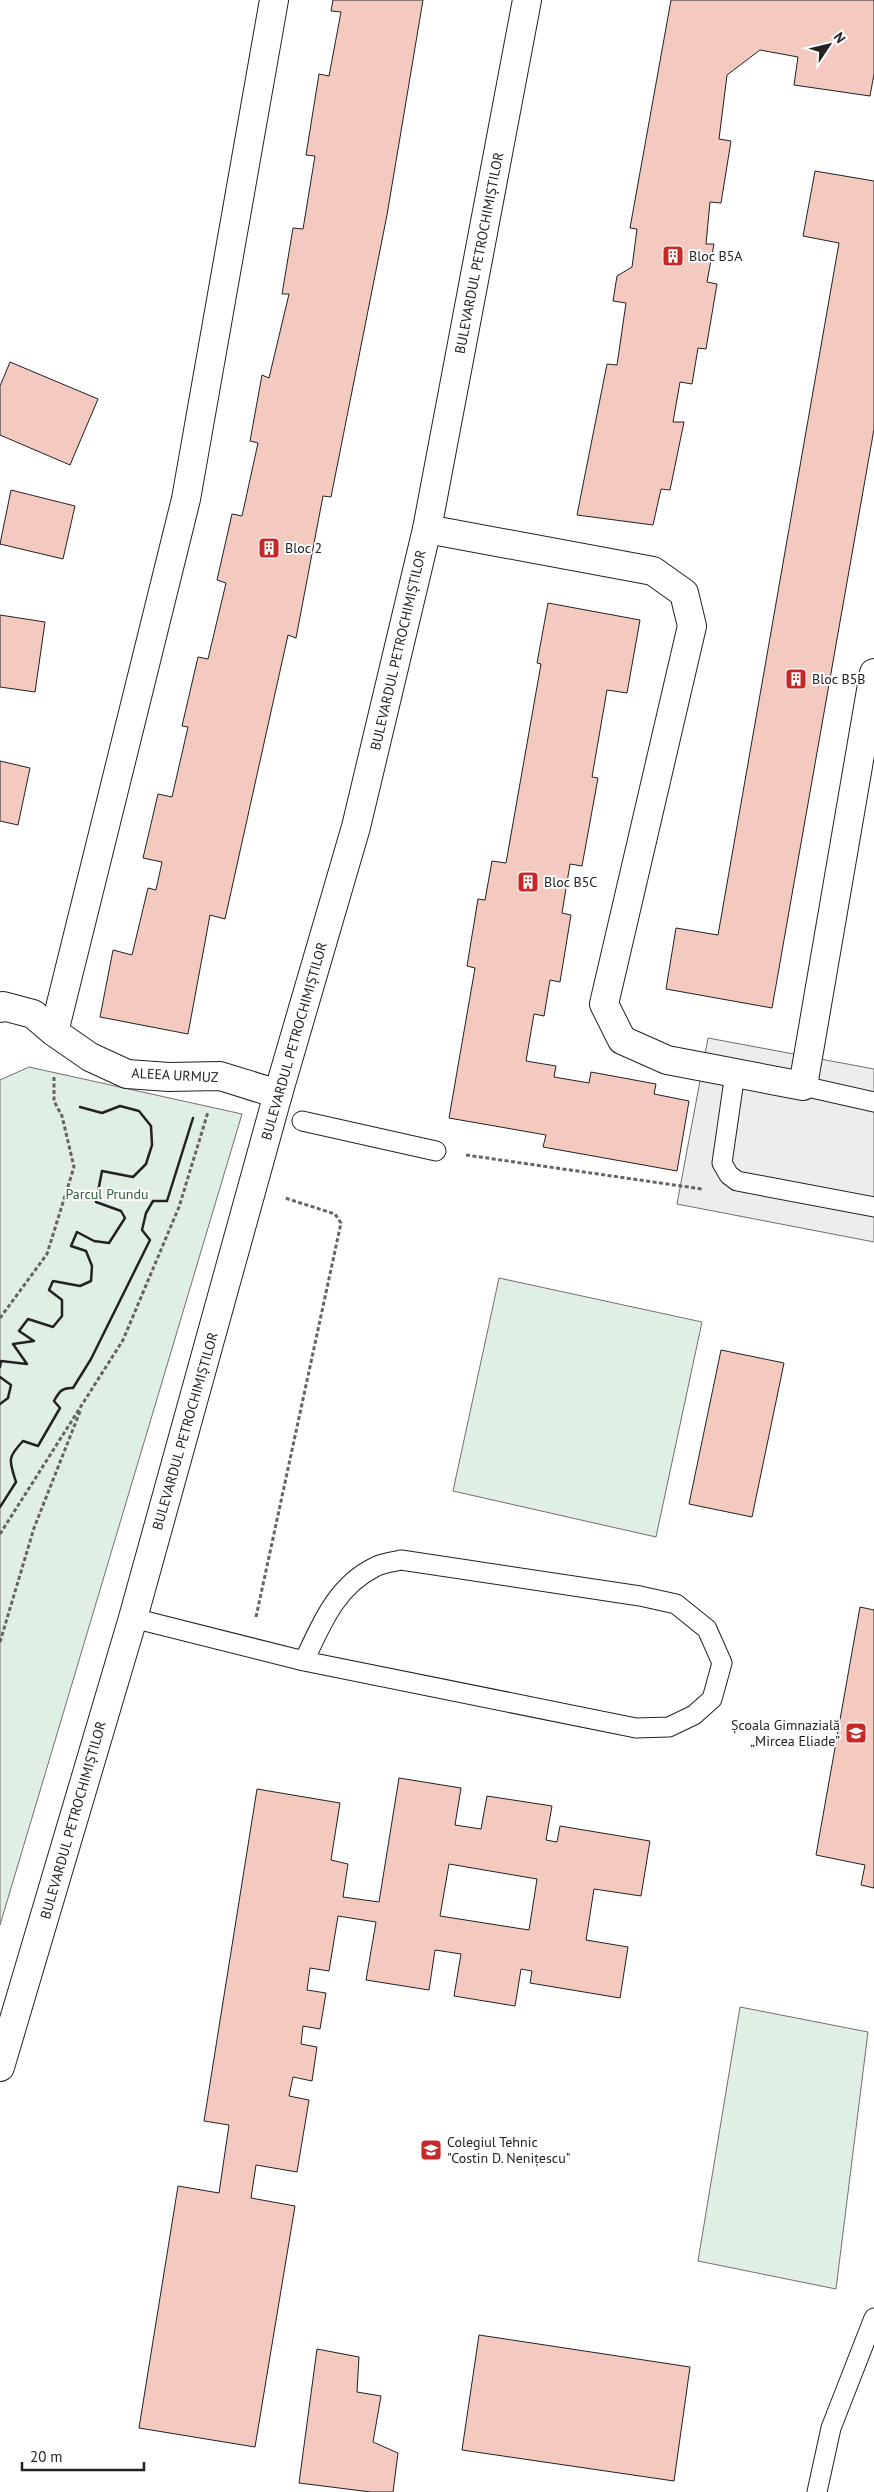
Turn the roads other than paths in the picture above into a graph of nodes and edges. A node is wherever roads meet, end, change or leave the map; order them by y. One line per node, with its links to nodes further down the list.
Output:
1 (274, 0): 6 (street)
2 (526, 0): 3 (street, BULEVARDUL PETROCHIMIȘTILOR)
3 (427, 529): 7 (street); 9 (street, BULEVARDUL PETROCHIMIȘTILOR)
4 (874, 673): 8 (street)
5 (0, 1008): 6 (street, ALEEA URMUZ)
6 (54, 1032): 9 (street, ALEEA URMUZ)
7 (735, 1073): 8 (street); 13 (lane)
8 (802, 1086): 10 (lane)
9 (278, 1094): 14 (street, BULEVARDUL PETROCHIMIȘTILOR)
10 (874, 1102)
11 (302, 1121): 12 (lane)
12 (436, 1151)
13 (874, 1207)
14 (133, 1618): 15 (lane); 16 (street, BULEVARDUL PETROCHIMIȘTILOR)
15 (304, 1661): 15 (lane)
16 (0, 2067)
17 (874, 2318): 18 (lane)
18 (817, 2492)

